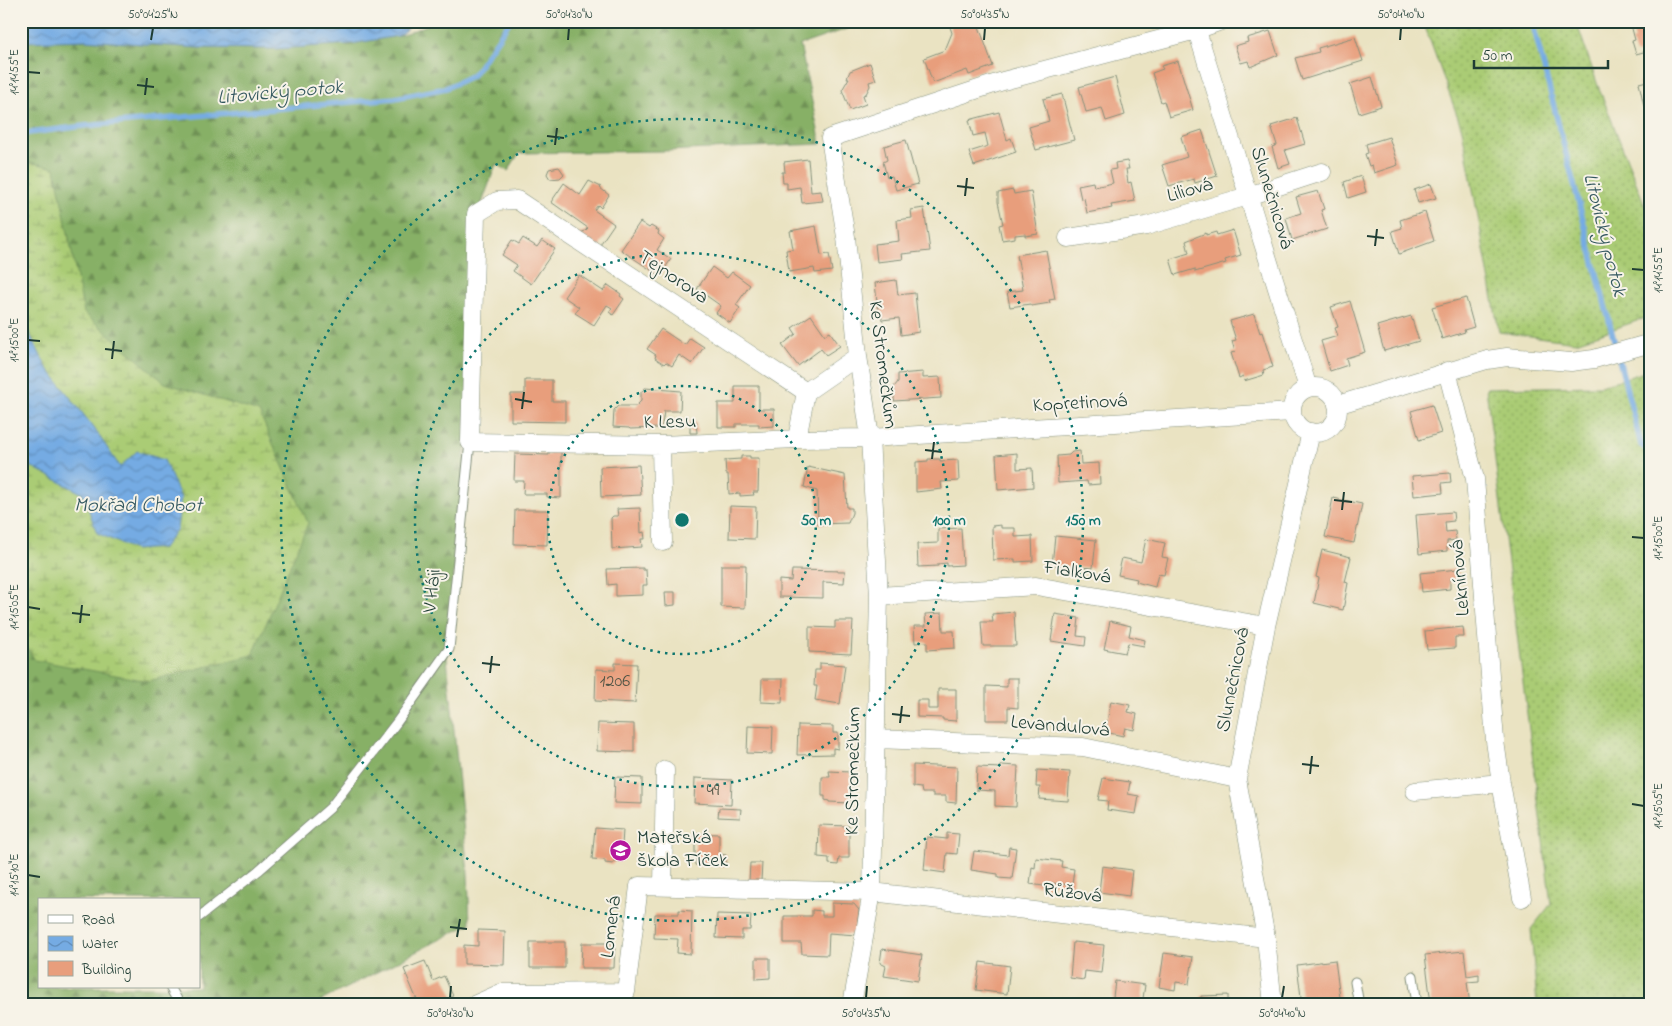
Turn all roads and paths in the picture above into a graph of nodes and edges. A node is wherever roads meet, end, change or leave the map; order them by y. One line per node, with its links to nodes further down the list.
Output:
1 (1221, 21): 2 (street, Ke Stromečkům)
2 (1195, 25): 4 (street, Slunečnicová); 8 (street, Ke Stromečkům)
3 (1322, 172): 4 (street, Liliová)
4 (1248, 196): 6 (street, Liliová); 10 (street, Slunečnicová)
5 (517, 200): 11 (street, Tejnorova); 17 (street, V Háji)
6 (1068, 238)
7 (1648, 344): 9 (street)
8 (858, 356): 11 (street); 15 (street, Ke Stromečkům)
9 (1447, 371): 12 (street); 25 (street, Leknínová)
10 (1308, 388): 12 (street); 13 (street)
11 (806, 392): 16 (street)
12 (1337, 405): 14 (street)
13 (1292, 412): 14 (street); 15 (street, Kopretinová)
14 (1311, 432): 21 (street, Slunečnicová)
15 (870, 438): 16 (street, K Lesu); 20 (street, Ke Stromečkům)
16 (797, 439): 18 (street, K Lesu)
17 (470, 442): 18 (street, K Lesu); 30 (lane, V Háji)
18 (661, 445): 19 (street)
19 (663, 542)
20 (880, 596): 21 (street, Fialková); 22 (street, Ke Stromečkům)
21 (1266, 626): 24 (street, Slunečnicová)
22 (876, 739): 24 (street, Levandulová); 28 (street, Ke Stromečkům)
23 (665, 770): 27 (street)
24 (1237, 779): 31 (street, Slunečnicová)
25 (1501, 782): 26 (street); 29 (street, Leknínová)
26 (1415, 791)
27 (664, 886): 28 (street, Lomená); 36 (street, Lomená)
28 (872, 892): 31 (street, Růžová); 37 (street, Ke Stromečkům)
29 (1522, 898)
30 (200, 916)
31 (1266, 938): 38 (street, Slunečnicová)
32 (1413, 976): 40 (lane)
33 (1355, 982): 39 (lane)
34 (171, 988): 35 (lane)
35 (180, 1005)
36 (474, 1005)
37 (852, 1005)
38 (1273, 1005)
39 (1358, 1005)
40 (1417, 1005)

